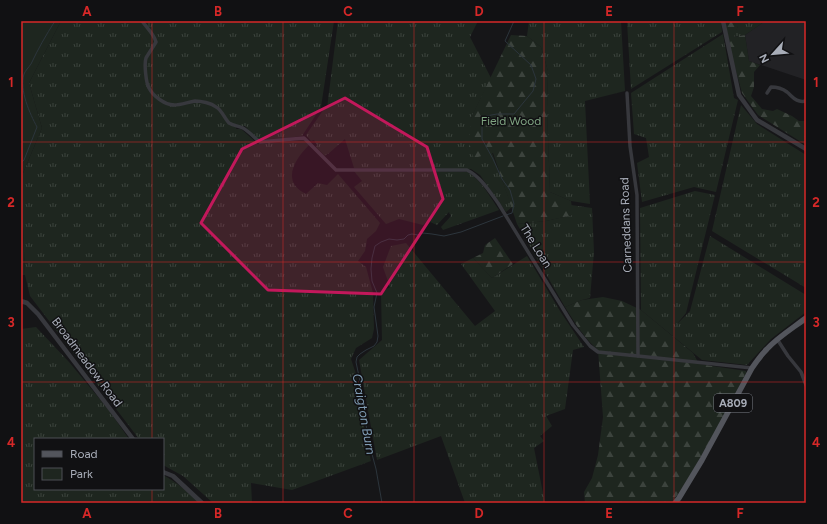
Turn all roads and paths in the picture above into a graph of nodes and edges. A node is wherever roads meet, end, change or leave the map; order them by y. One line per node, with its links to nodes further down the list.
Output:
1 (142, 21): 12 (street, The Loan)
2 (723, 21): 8 (street)
3 (769, 83): 4 (street)
4 (772, 87): 5 (street); 7 (street)
5 (767, 92)
6 (627, 93): 12 (street, Carneddans Road)
7 (806, 101)
8 (806, 150)
9 (21, 301): 15 (street, Broadmeadow Road)
10 (806, 318): 11 (main road, A809)
11 (778, 339): 13 (main road, A809); 14 (street)
12 (638, 356): 13 (street, The Loan)
13 (752, 368): 18 (main road, A809)
14 (806, 385)
15 (132, 438)
16 (164, 472): 17 (street)
17 (202, 503)
18 (676, 503)

